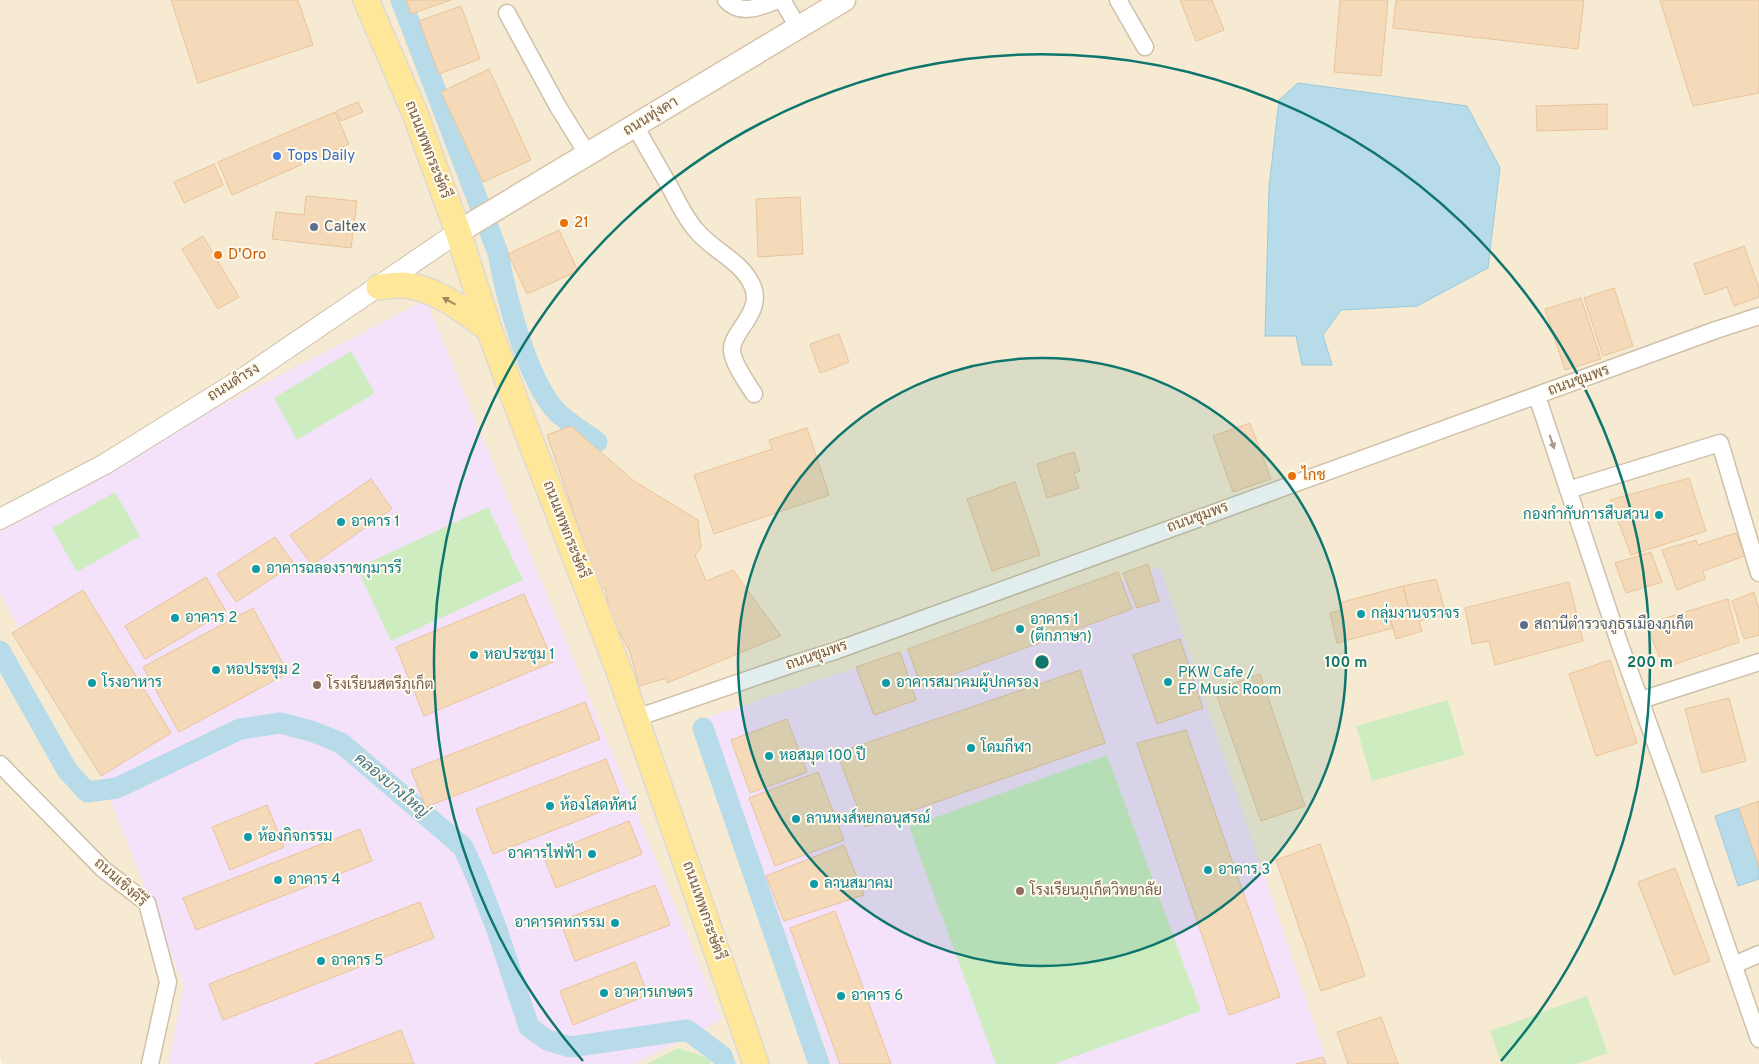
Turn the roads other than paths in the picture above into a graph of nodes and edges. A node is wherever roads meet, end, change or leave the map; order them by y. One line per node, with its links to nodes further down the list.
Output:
1 (366, 0): 11 (main road, ถนนเทพกระษัตรี)
2 (726, 0): 3 (street)
3 (780, 0): 7 (street)
4 (844, 0): 7 (main road, ถนนทุ่งคา)
5 (1118, 0): 8 (street)
6 (507, 13): 10 (street)
7 (798, 28): 9 (main road, ถนนทุ่งคา)
8 (1145, 47)
9 (635, 126): 10 (main road, ถนนทุ่งคา); 15 (street)
10 (588, 155): 11 (main road, ถนนทุ่งคา)
11 (464, 228): 12 (street, ถนนดำรง); 14 (main road, ถนนเทพกระษัตรี)
12 (379, 287): 14 (main road, one-way to 12); 18 (street, ถนนดำรง)
13 (1759, 316): 16 (street, ถนนชุมพร)
14 (489, 329): 22 (main road, ถนนเทพกระษัตรี)
15 (754, 394)
16 (1537, 396): 17 (street, one-way to 17); 22 (street, ถนนชุมพร)
17 (1568, 490): 19 (street); 21 (street)
18 (0, 519)
19 (1759, 573)
20 (1759, 662): 21 (street)
21 (1641, 700): 25 (street)
22 (636, 718): 28 (main road, ถนนเทพกระษัตรี)
23 (0, 764): 27 (street, ถนนเชิงคีรี)
24 (1759, 954): 25 (street)
25 (1734, 965): 26 (street)
26 (1759, 1039)
27 (150, 1064)
28 (756, 1064)

